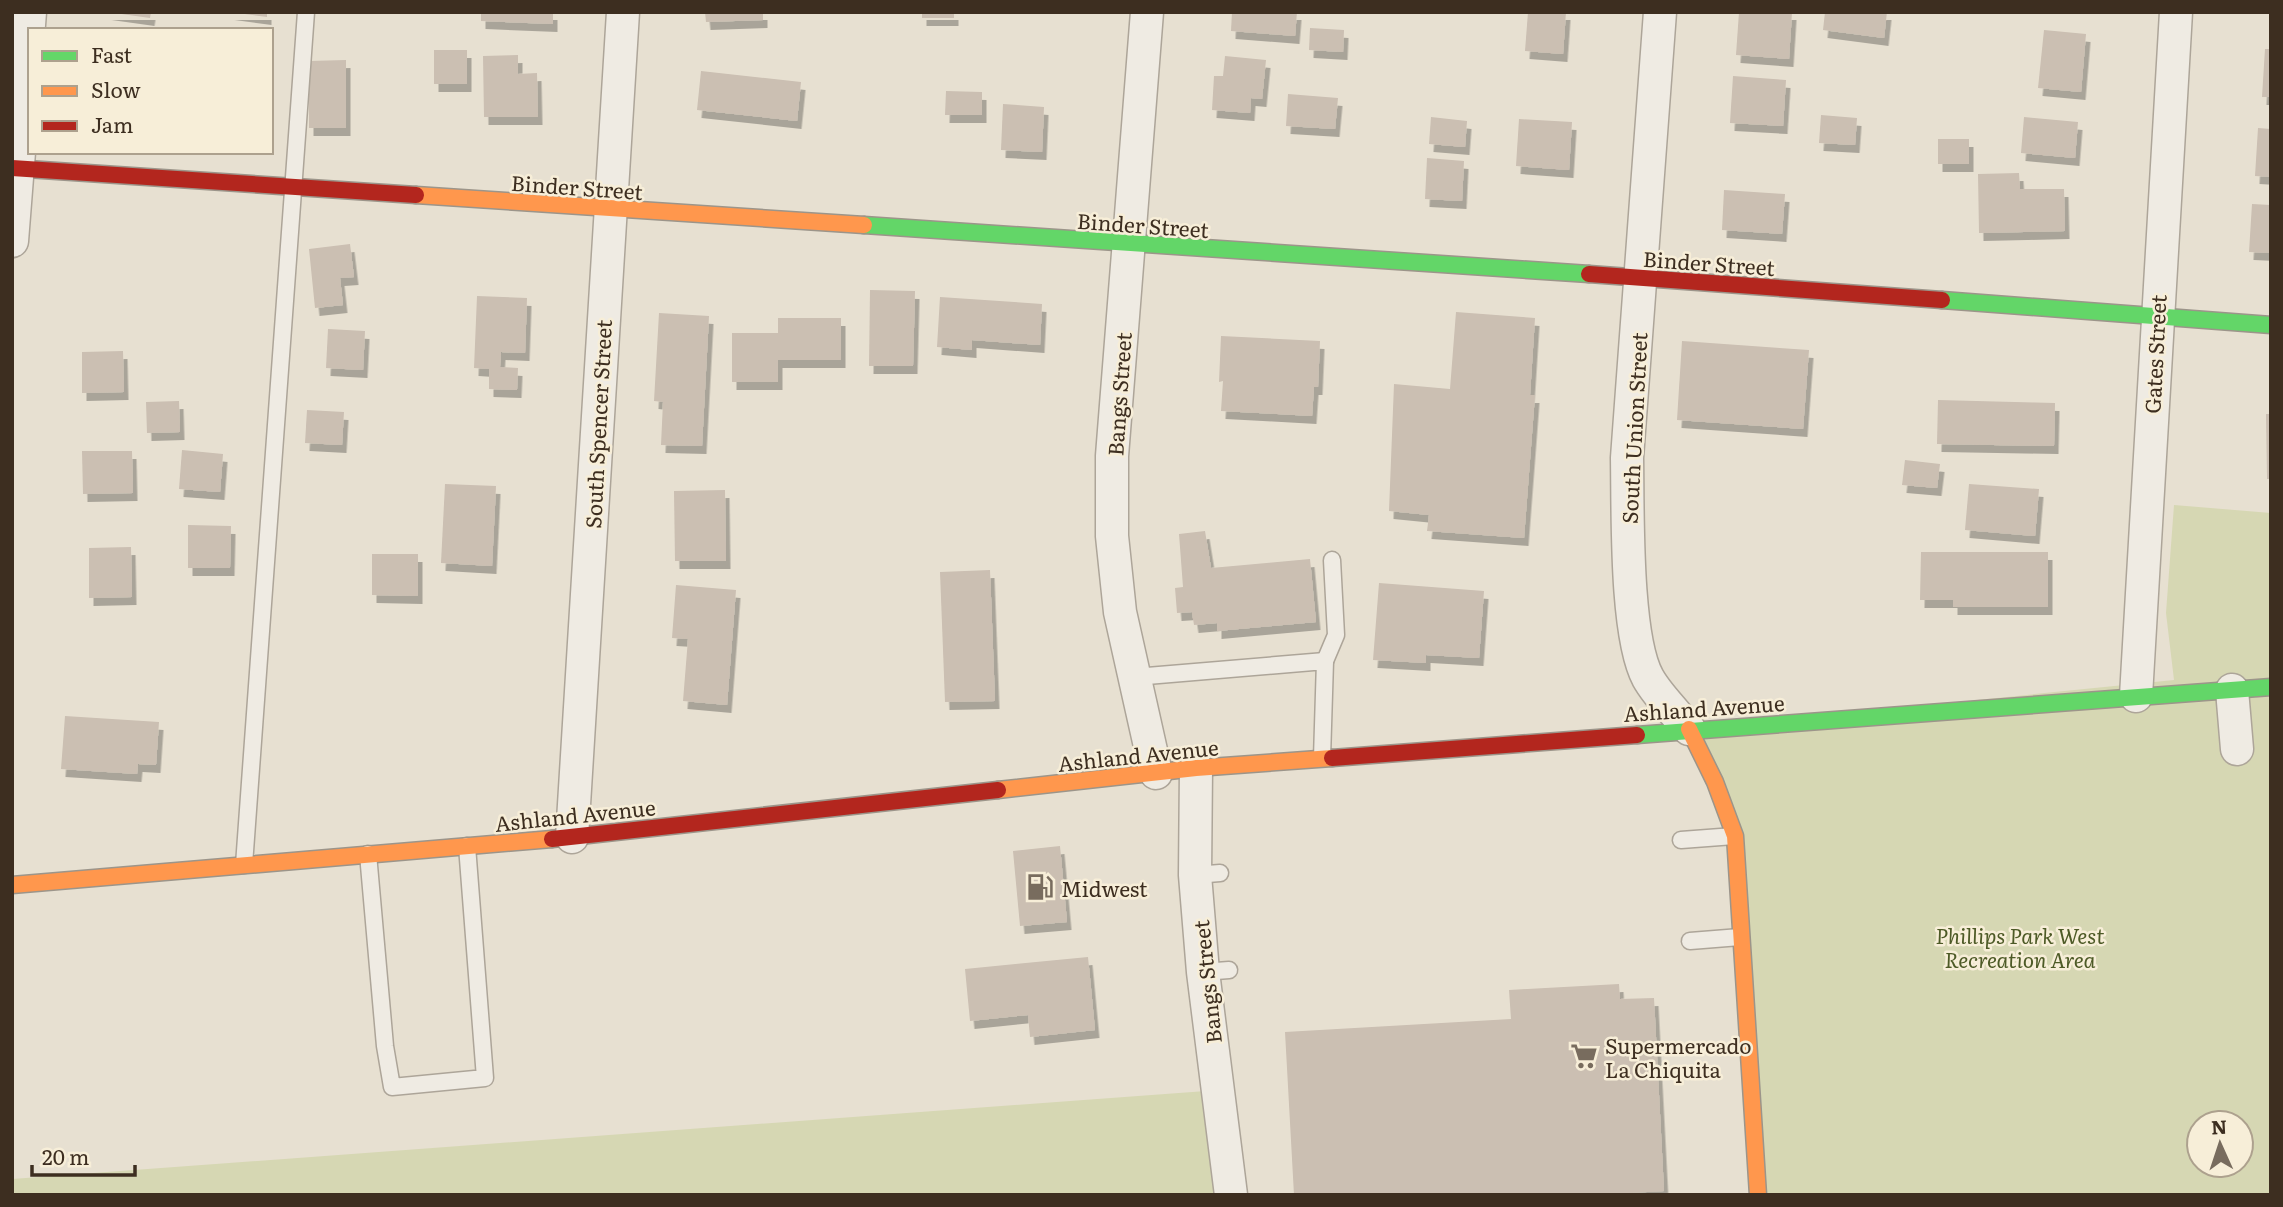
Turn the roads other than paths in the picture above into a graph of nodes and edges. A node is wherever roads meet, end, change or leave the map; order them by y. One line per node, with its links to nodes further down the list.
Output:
1 (306, 12): 8 (lane)
2 (623, 12): 9 (street, South Spencer Street)
3 (1147, 12): 11 (street, Bangs Street)
4 (1660, 12): 12 (street, South Union Street)
5 (2176, 12): 13 (street, Gates Street)
6 (28, 33): 7 (street)
7 (15, 169): 8 (street, Binder Street); 10 (street)
8 (295, 187): 9 (street, Binder Street); 31 (lane)
9 (609, 209): 11 (street, Binder Street); 27 (street, South Spencer Street)
10 (12, 241)
11 (1130, 244): 12 (street, Binder Street); 17 (street, Bangs Street)
12 (1641, 278): 13 (street, Binder Street); 21 (street, South Union Street)
13 (2156, 316): 14 (street, Binder Street); 20 (street, Gates Street)
14 (2271, 325)
15 (1332, 560): 16 (lane)
16 (1325, 661): 17 (lane); 23 (lane)
17 (1135, 677): 25 (street, Bangs Street)
18 (2271, 688): 19 (street, Ashland Avenue)
19 (2232, 690): 20 (street, Ashland Avenue); 22 (street)
20 (2136, 696): 21 (street, Ashland Avenue)
21 (1689, 729): 23 (street, Ashland Avenue); 26 (street, South Union Street)
22 (2237, 749)
23 (1322, 758): 24 (street, Ashland Avenue)
24 (1196, 768): 25 (street, Ashland Avenue); 35 (street, Bangs Street)
25 (1156, 773): 27 (street, Ashland Avenue)
26 (1735, 836): 28 (lane); 33 (street, South Union Street)
27 (572, 837): 29 (street, Ashland Avenue)
28 (1681, 840)
29 (467, 846): 30 (street, Ashland Avenue); 30 (lane)
30 (368, 854): 31 (street, Ashland Avenue)
31 (244, 865): 32 (street, Ashland Avenue)
32 (12, 885)
33 (1740, 937): 34 (lane); 36 (street, South Union Street)
34 (1689, 941)
35 (1231, 1195)
36 (1758, 1195)

